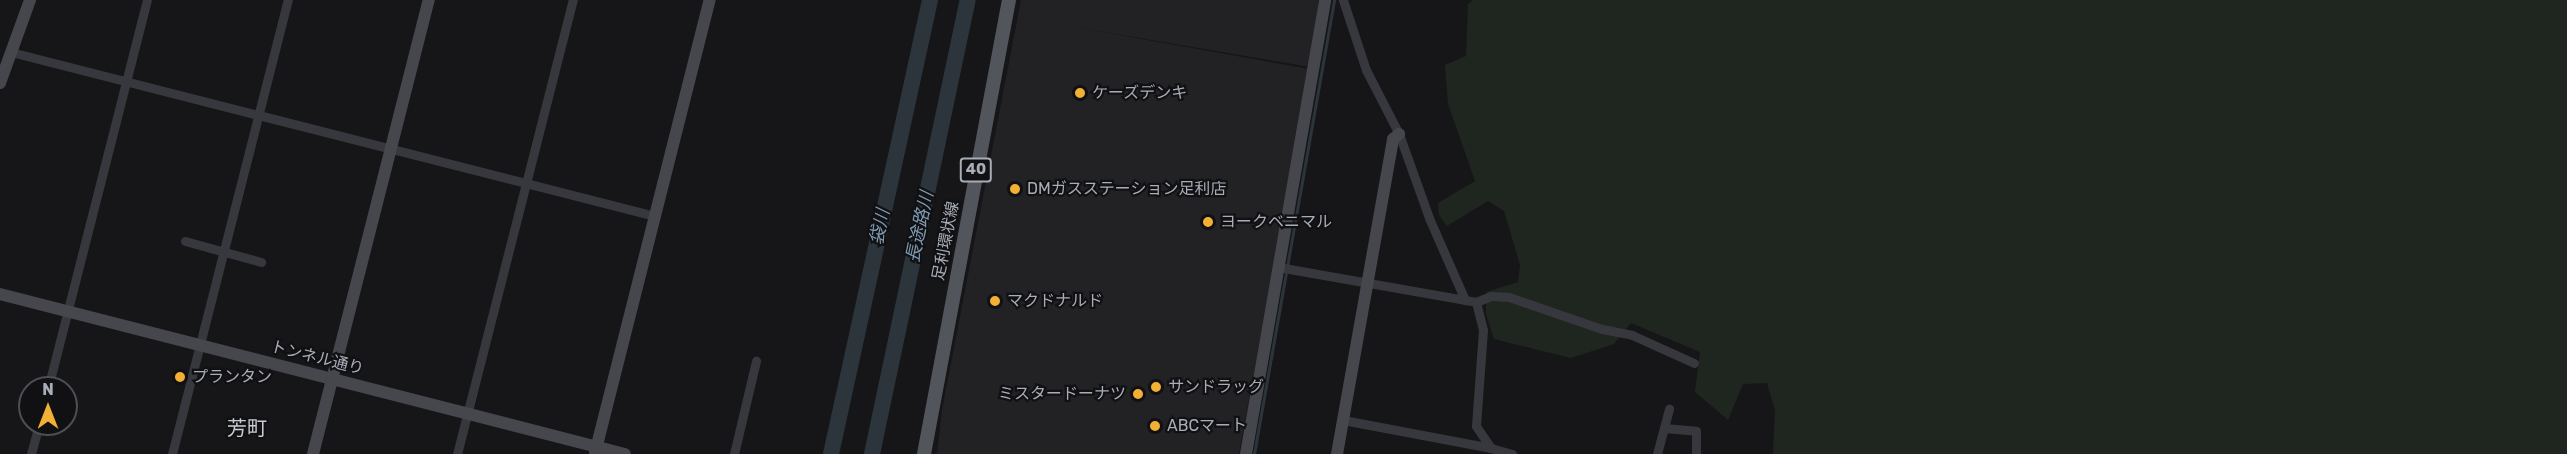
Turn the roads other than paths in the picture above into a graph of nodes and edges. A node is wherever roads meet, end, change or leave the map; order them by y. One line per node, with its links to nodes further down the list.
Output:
1 (30, 0): 10 (street)
2 (147, 0): 11 (street)
3 (288, 0): 13 (street)
4 (429, 0): 15 (street)
5 (573, 0): 16 (street)
6 (710, 0): 17 (street)
7 (1009, 0): 45 (main road, 足利環状線 / 40)
8 (1325, 0): 21 (street)
9 (1344, 0): 14 (street)
10 (11, 52): 11 (street); 12 (street)
11 (126, 82): 13 (street); 26 (street)
12 (0, 83)
13 (258, 116): 15 (street); 19 (street)
14 (1399, 134): 22 (street); 24 (street)
15 (391, 149): 16 (street); 31 (street)
16 (526, 184): 17 (street); 33 (street)
17 (655, 216): 38 (street)
18 (185, 241): 19 (street)
19 (224, 252): 20 (street); 27 (street)
20 (261, 262)
21 (1278, 267): 22 (street); 46 (street)
22 (1368, 282): 24 (street); 34 (street)
23 (0, 294): 26 (street, トンネル通り)
24 (1465, 300): 25 (street)
25 (1476, 302): 29 (street); 37 (street)
26 (67, 311): 27 (street, トンネル通り); 30 (street)
27 (201, 345): 31 (street, トンネル通り); 40 (street)
28 (756, 361): 44 (street)
29 (1694, 363)
30 (51, 376)
31 (332, 379): 33 (street, トンネル通り); 41 (street)
32 (1669, 409): 35 (street)
33 (468, 414): 38 (street, トンネル通り); 42 (street)
34 (1343, 420): 37 (street); 47 (street)
35 (1664, 428): 49 (street); 50 (street)
36 (36, 436): 39 (street)
37 (1491, 448): 48 (street)
38 (595, 450): 43 (street, トンネル通り)
39 (31, 454)
40 (172, 454)
41 (313, 454)
42 (457, 454)
43 (625, 454)
44 (734, 454)
45 (924, 454)
46 (1246, 454)
47 (1337, 454)
48 (1512, 454)
49 (1657, 454)
50 (1696, 454)

